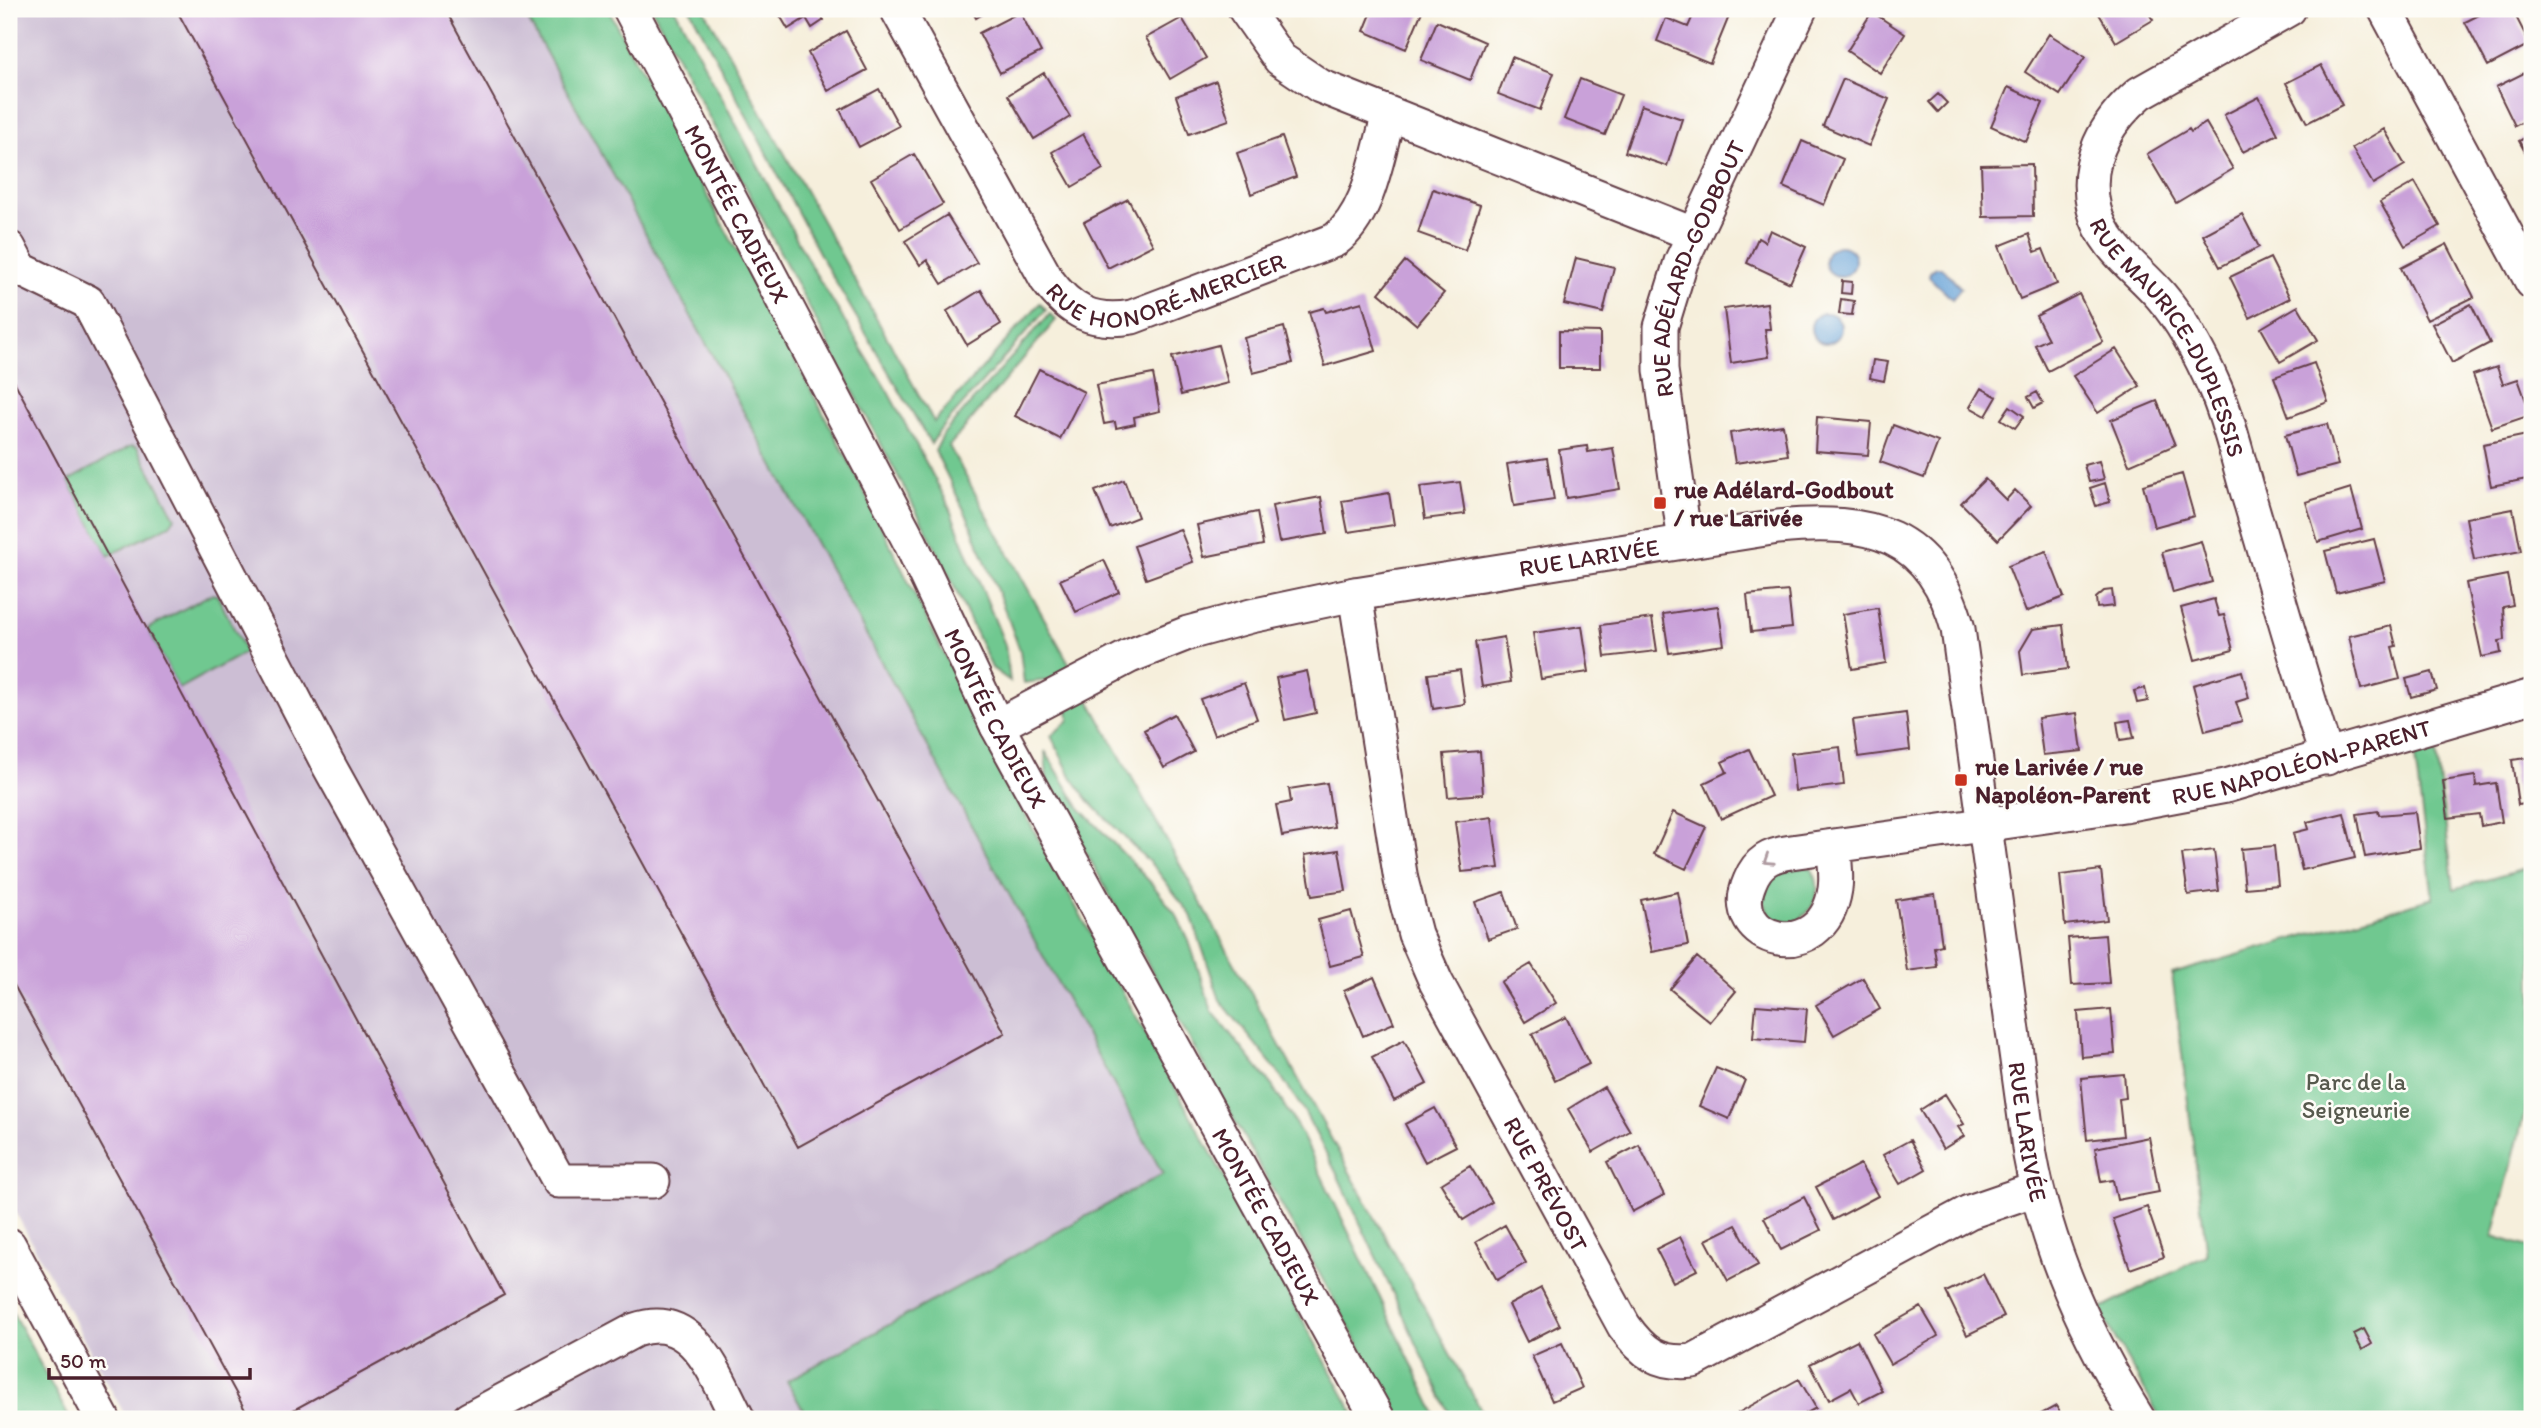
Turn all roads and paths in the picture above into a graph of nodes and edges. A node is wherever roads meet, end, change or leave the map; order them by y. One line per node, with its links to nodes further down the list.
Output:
1 (630, 9): 14 (street, MONTÉE CADIEUX)
2 (897, 9): 7 (street, RUE HONORÉ-MERCIER)
3 (1245, 9): 7 (street)
4 (1800, 9): 8 (street, RUE ADÉLARD-GODBOUT)
5 (2289, 9): 15 (street, RUE MAURICE-DUPLESSIS)
6 (2385, 9): 10 (street)
7 (1388, 115): 8 (street)
8 (1693, 234): 11 (street, RUE ADÉLARD-GODBOUT)
9 (9, 248): 18 (street)
10 (2532, 282)
11 (1685, 542): 12 (street, RUE LARIVÉE); 16 (street, RUE LARIVÉE)
12 (1355, 594): 14 (street, RUE LARIVÉE); 19 (street, RUE PRÉVOST)
13 (2532, 696): 15 (street, RUE NAPOLÉON-PARENT)
14 (997, 726): 24 (street, MONTÉE CADIEUX)
15 (2327, 758): 16 (street, RUE NAPOLÉON-PARENT)
16 (1983, 825): 17 (street); 19 (street, RUE LARIVÉE)
17 (1833, 846)
18 (653, 1181)
19 (2036, 1189): 25 (street, RUE LARIVÉE)
20 (9, 1245): 21 (street)
21 (103, 1419)
22 (469, 1419): 23 (street)
23 (738, 1419)
24 (1378, 1419)
25 (2138, 1419)

